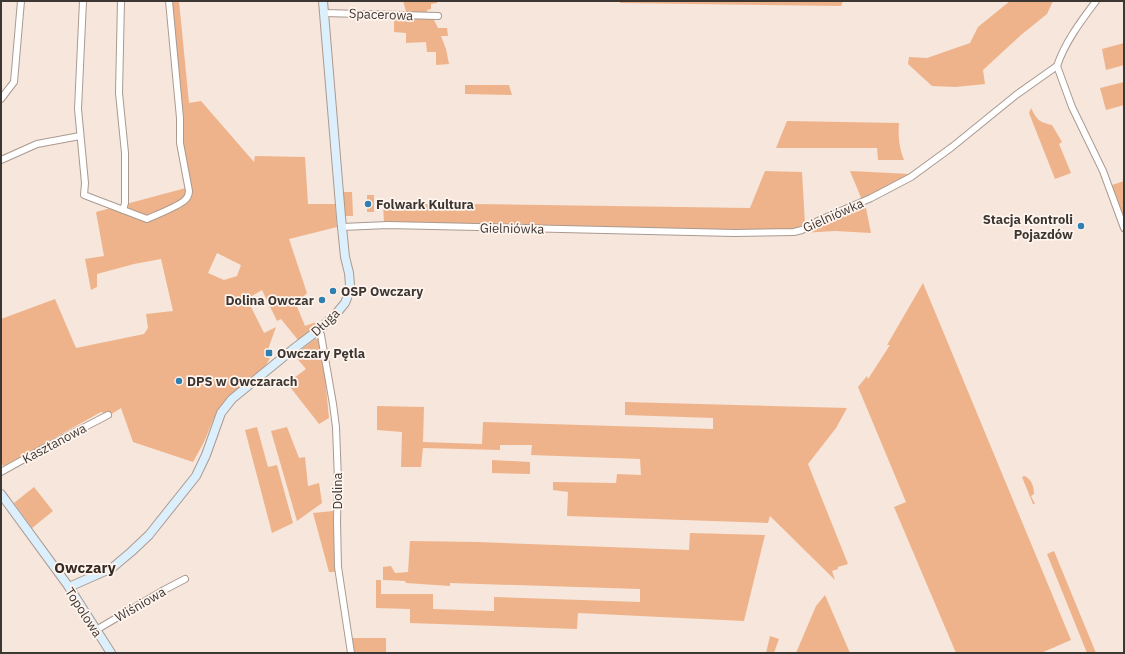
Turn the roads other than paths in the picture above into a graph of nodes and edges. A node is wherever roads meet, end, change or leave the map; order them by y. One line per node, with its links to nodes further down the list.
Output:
1 (21, 1): 10 (street)
2 (83, 1): 11 (street)
3 (121, 1): 13 (street)
4 (169, 1): 13 (street)
5 (323, 1): 7 (street, Długa)
6 (1096, 1): 9 (street)
7 (324, 13): 8 (street, Spacerowa); 14 (street, Długa)
8 (438, 16)
9 (1057, 66): 14 (street, Gielniówka); 15 (street)
10 (1, 99)
11 (80, 136): 12 (street); 13 (street)
12 (1, 160)
13 (123, 210)
14 (342, 227): 16 (street, Długa)
15 (1124, 228)
16 (318, 331): 21 (street, Długa); 24 (street, Dolina)
17 (108, 415): 18 (street, Kasztanowa)
18 (1, 472)
19 (1, 494): 21 (street, Topolowa)
20 (185, 579): 22 (street, Wiśniowa)
21 (69, 587): 22 (street, Topolowa)
22 (96, 630): 23 (street, Topolowa)
23 (110, 653)
24 (351, 653)

